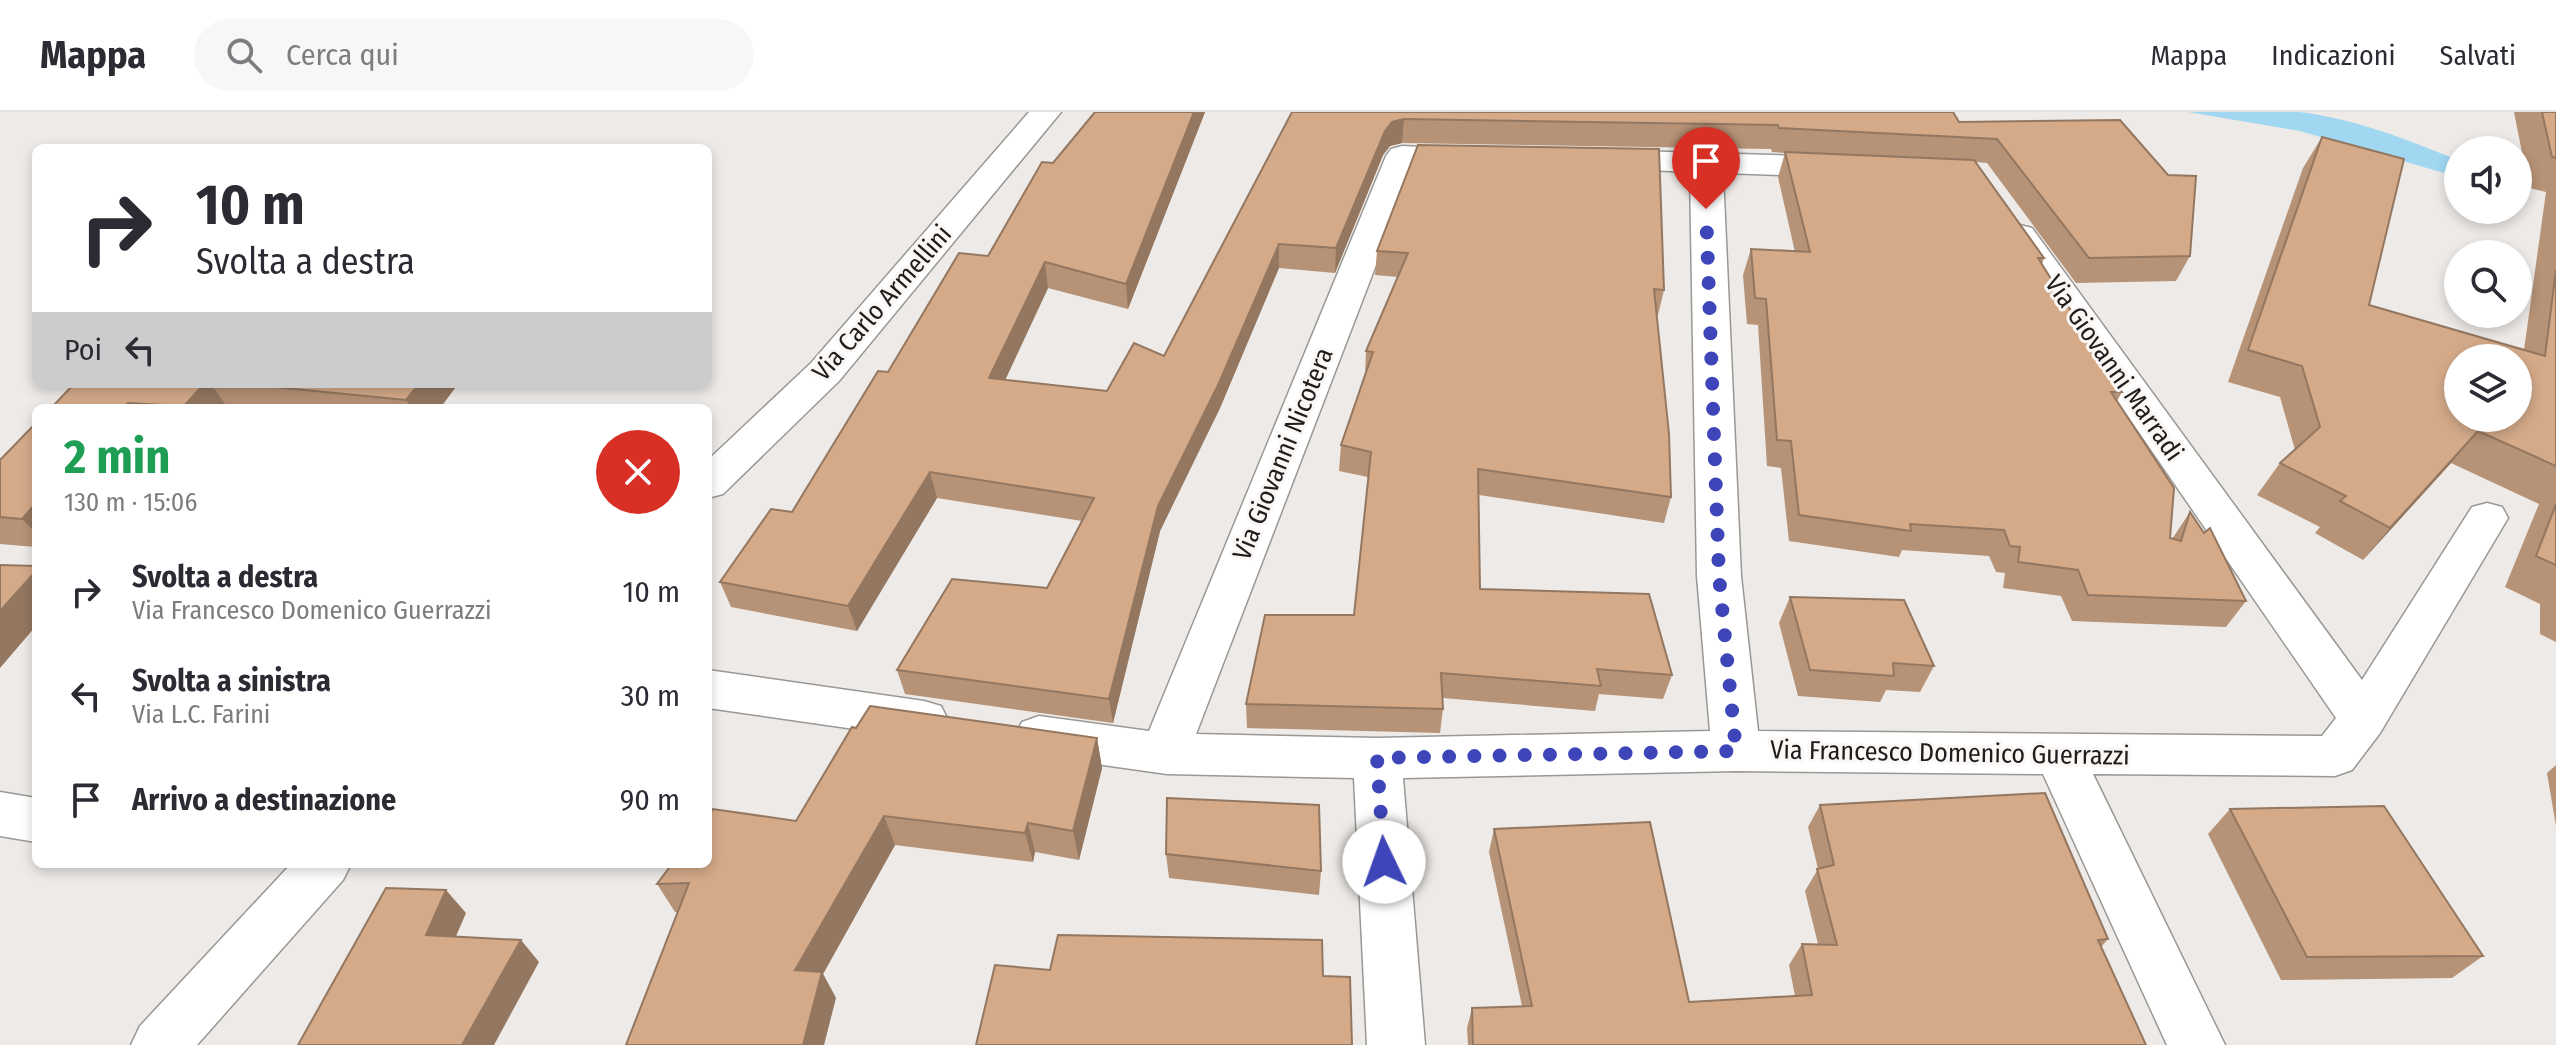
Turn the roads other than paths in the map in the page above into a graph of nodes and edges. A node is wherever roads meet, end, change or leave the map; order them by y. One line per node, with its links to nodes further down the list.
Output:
1 (1046, 112): 7 (street, Via Carlo Armellini)
2 (1498, 158): 12 (street, Via Giovanni Nicotera)
3 (1562, 159): 4 (street)
4 (1706, 162): 5 (street); 11 (street)
5 (1880, 169)
6 (2003, 212): 10 (street, Via Giovanni Marradi)
7 (712, 480)
8 (2487, 518): 10 (street)
9 (712, 690): 12 (street, Via Francesco Domenico Guerrazzi)
10 (2363, 719): 13 (street, Via Francesco Domenico Guerrazzi)
11 (1736, 751): 13 (street, Via Francesco Domenico Guerrazzi); 14 (street, Via Francesco Domenico Guerrazzi)
12 (1167, 754): 14 (street, Via Francesco Domenico Guerrazzi)
13 (2059, 755): 20 (street)
14 (1377, 758): 19 (street)
15 (0, 814): 16 (street)
16 (32, 819)
17 (310, 868): 18 (street)
18 (160, 1045)
19 (1396, 1045)
20 (2196, 1045)

